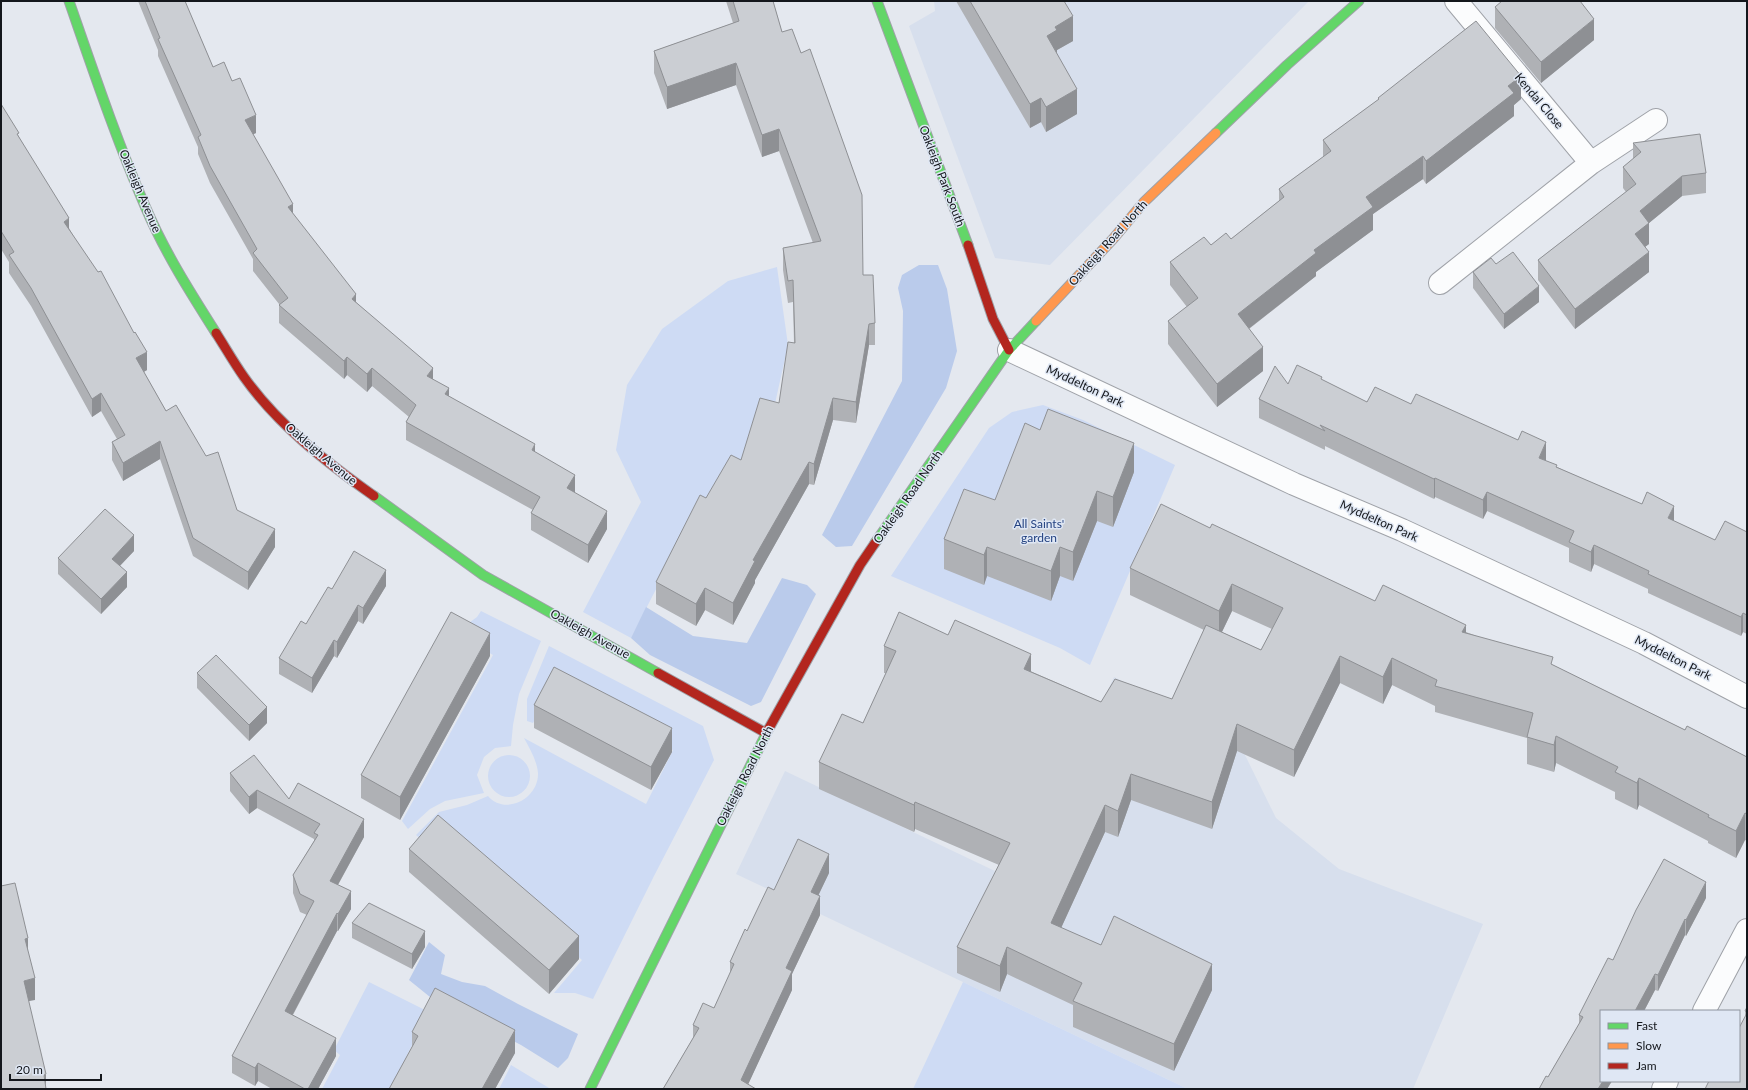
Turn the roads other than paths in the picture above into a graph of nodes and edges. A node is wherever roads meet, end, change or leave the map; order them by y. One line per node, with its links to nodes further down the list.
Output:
1 (69, 1): 10 (street, Oakleigh Avenue)
2 (877, 1): 8 (street, Oakleigh Park South)
3 (1359, 1): 8 (street, Oakleigh Road North)
4 (1456, 1): 6 (street, Kendal Close)
5 (1656, 120): 6 (street)
6 (1591, 163): 7 (street)
7 (1440, 283)
8 (1009, 350): 9 (street, Myddelton Park); 10 (street, Oakleigh Road North)
9 (1747, 697)
10 (766, 733): 13 (street, Oakleigh Road North)
11 (1747, 930): 12 (street)
12 (1705, 1010)
13 (590, 1089)

